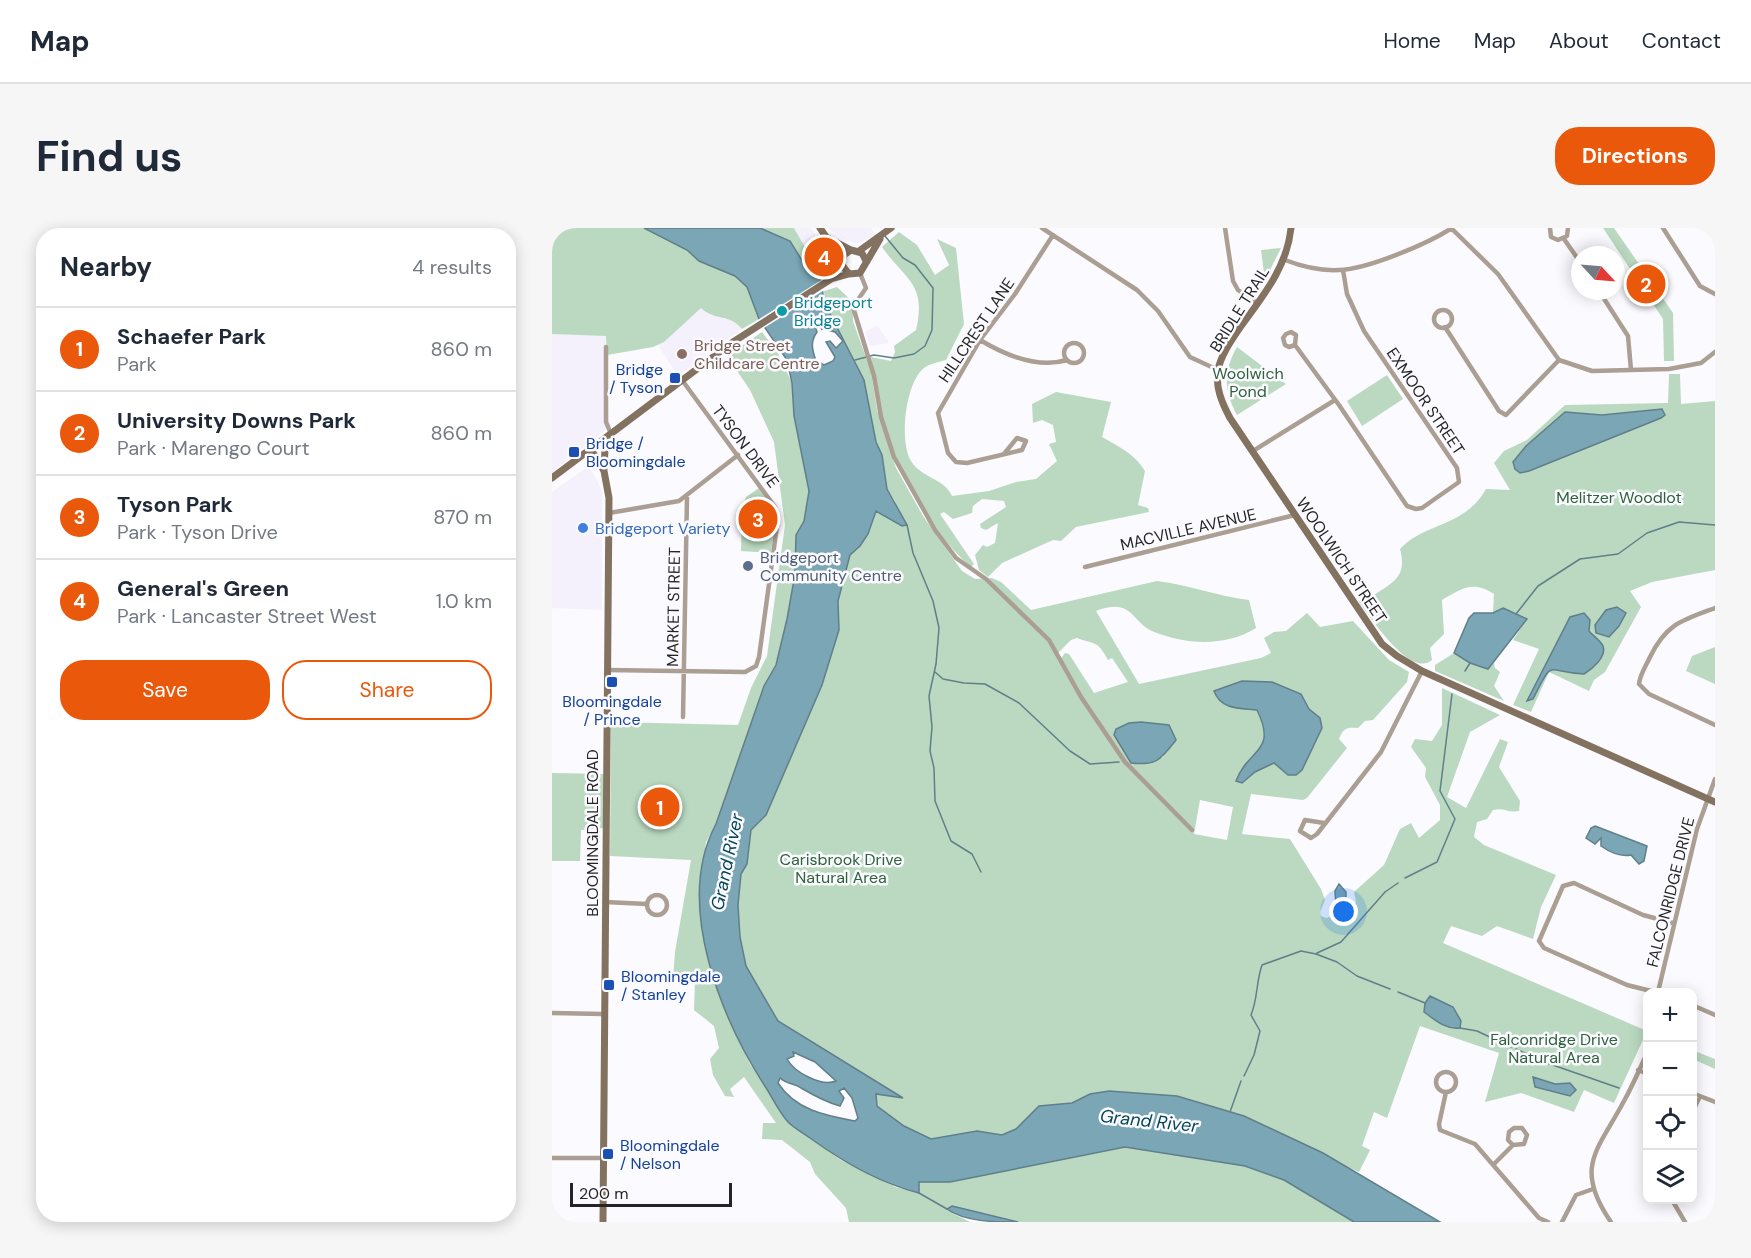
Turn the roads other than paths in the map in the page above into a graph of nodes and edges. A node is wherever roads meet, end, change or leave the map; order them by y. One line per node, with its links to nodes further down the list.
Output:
1 (820, 228): 11 (main road)
2 (1042, 228): 10 (street)
3 (1225, 228): 25 (street)
4 (1291, 228): 17 (main road, BRIDLE TRAIL)
5 (1452, 228): 19 (street); 32 (street)
6 (1550, 228): 13 (street)
7 (1568, 228): 13 (street)
8 (1663, 228): 23 (street)
9 (890, 229): 12 (main road)
10 (1053, 235): 27 (street, HILLCREST LANE); 33 (street)
11 (828, 238): 15 (main road); 18 (main road)
12 (880, 239): 15 (main road); 16 (main road)
13 (1564, 239): 14 (street)
14 (1571, 249)
15 (855, 251): 16 (main road); 18 (main road)
16 (866, 261): 20 (main road)
17 (1285, 261): 19 (street); 25 (main road, BRIDLE TRAIL)
18 (842, 262): 21 (main road); 22 (main road)
19 (1342, 270): 36 (street, EXMOOR STREET)
20 (860, 273): 21 (main road); 58 (street)
21 (849, 274): 22 (main road)
22 (828, 281): 35 (main road)
23 (1715, 294)
24 (1605, 300): 34 (street)
25 (1257, 303): 33 (main road, BRIDLE TRAIL)
26 (1445, 327): 32 (street)
27 (980, 340): 31 (street); 40 (street, HILLCREST LANE)
28 (1295, 345): 36 (street)
29 (606, 347): 37 (street)
30 (1715, 352): 34 (street)
31 (1066, 360): 31 (street)
32 (1559, 360): 34 (street)
33 (1218, 370): 39 (main road, WOOLWICH STREET)
34 (1631, 370)
35 (682, 380): 37 (main road); 41 (street, TYSON DRIVE)
36 (1335, 400): 39 (street)
37 (611, 434): 38 (main road); 42 (main road)
38 (591, 449): 42 (main road, BLOOMINGDALE ROAD); 43 (main road)
39 (1253, 451): 46 (main road, WOOLWICH STREET)
40 (1004, 454): 40 (street, HILLCREST LANE)
41 (738, 455): 44 (street); 50 (street, TYSON DRIVE)
42 (604, 471): 45 (main road, BLOOMINGDALE ROAD)
43 (552, 478)
44 (687, 497): 45 (street); 50 (street, MARKET STREET)
45 (609, 513): 49 (main road, BLOOMINGDALE ROAD)
46 (1296, 515): 47 (street, MACVILLE AVENUE); 51 (main road, WOOLWICH STREET)
47 (1085, 567)
48 (1715, 608): 53 (street)
49 (607, 670): 50 (street); 59 (main road, BLOOMINGDALE ROAD)
50 (684, 671): 52 (street, MARKET STREET)
51 (1422, 671): 55 (main road, WOOLWICH STREET); 57 (street)
52 (683, 717)
53 (1715, 725)
54 (1715, 779): 55 (street, FALCONRIDGE DRIVE)
55 (1707, 798): 56 (main road, WOOLWICH STREET); 61 (street, FALCONRIDGE DRIVE)
56 (1715, 802)
57 (1324, 823): 57 (street)
58 (1192, 830)
59 (605, 902): 60 (street); 66 (main road, BLOOMINGDALE ROAD)
60 (647, 904): 60 (street)
61 (1673, 923): 62 (street, FALCONRIDGE DRIVE); 63 (street)
62 (1658, 988)
63 (1643, 989)
64 (1697, 1007): 67 (street)
65 (552, 1013): 66 (street)
66 (603, 1014): 78 (main road, BLOOMINGDALE ROAD)
67 (1715, 1015)
68 (1643, 1059): 69 (street)
69 (1638, 1070): 70 (street); 80 (street)
70 (1643, 1072)
71 (1446, 1092): 71 (street); 79 (street)
72 (1697, 1095): 73 (street)
73 (1700, 1096): 74 (street); 75 (street)
74 (1697, 1102)
75 (1715, 1102)
76 (1513, 1145): 76 (street); 79 (street)
77 (552, 1158): 78 (street)
78 (604, 1158): 82 (main road, BLOOMINGDALE ROAD)
79 (1494, 1164): 83 (street)
80 (1593, 1189): 84 (street); 85 (street)
81 (1674, 1204): 86 (street)
82 (603, 1222)
83 (1548, 1222)
84 (1562, 1222)
85 (1611, 1222)
86 (1685, 1222)

